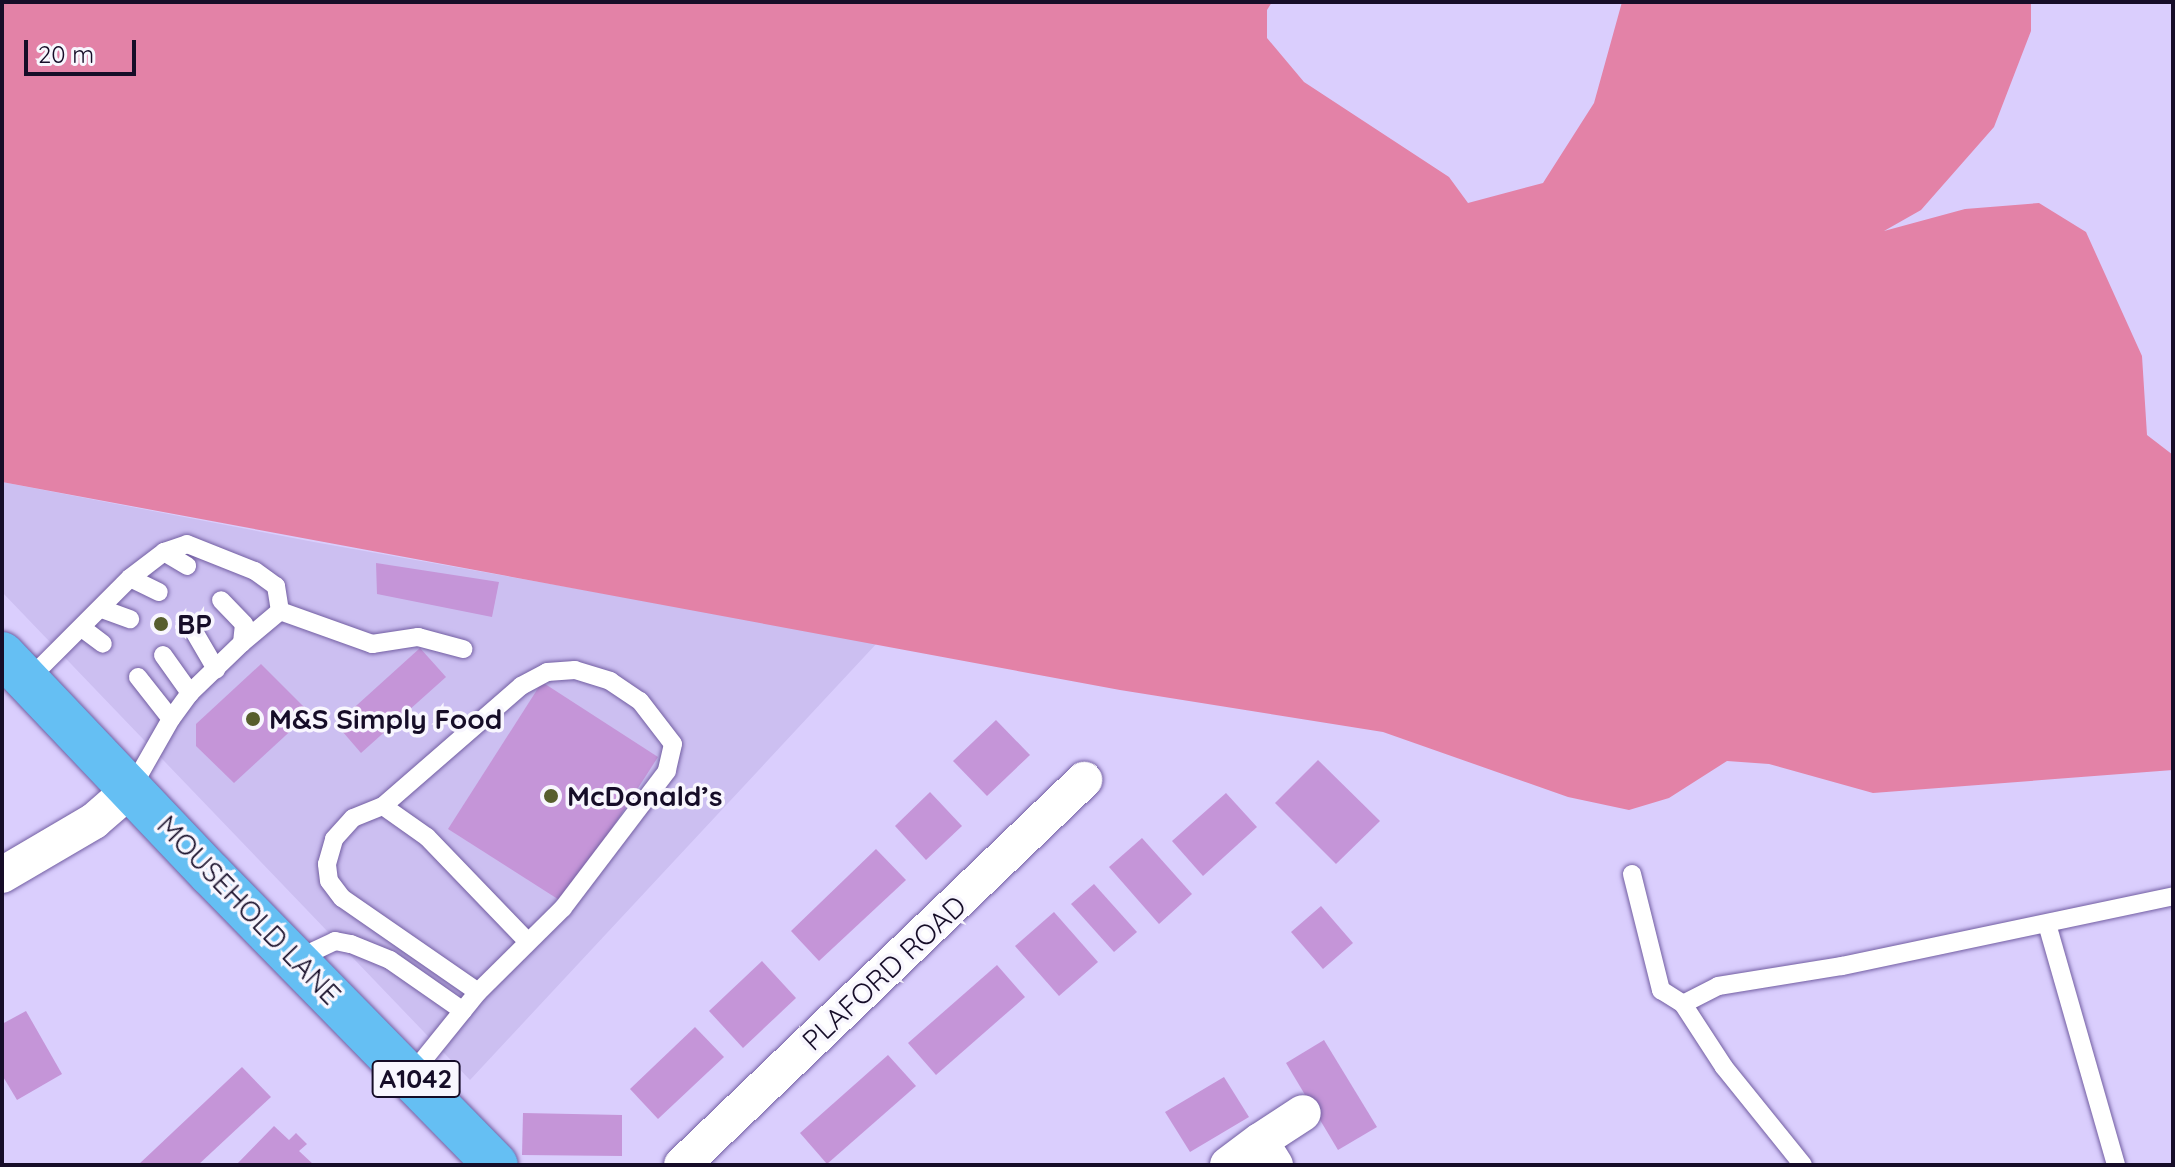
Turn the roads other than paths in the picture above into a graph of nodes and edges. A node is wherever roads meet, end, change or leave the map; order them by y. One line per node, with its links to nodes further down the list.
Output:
1 (164, 552): 2 (lane); 3 (lane); 7 (lane)
2 (187, 566)
3 (130, 578): 4 (lane); 6 (lane)
4 (159, 592)
5 (221, 600): 11 (lane)
6 (102, 609): 8 (lane); 9 (lane)
7 (280, 611): 11 (lane); 13 (lane)
8 (130, 619)
9 (82, 628): 12 (lane); 15 (lane)
10 (192, 628): 16 (lane)
11 (242, 643): 16 (lane)
12 (103, 644)
13 (463, 649)
14 (163, 655): 18 (lane)
15 (15, 667): 21 (highway, MOUSEHOLD LANE / A1042)
16 (216, 669): 18 (lane)
17 (138, 677): 19 (lane)
18 (190, 693): 19 (lane)
19 (171, 719): 21 (lane)
20 (1084, 780): 36 (street, PLAFORD ROAD)
21 (131, 789): 24 (street); 28 (highway, MOUSEHOLD LANE / A1042)
22 (383, 806): 27 (lane); 27 (lane); 29 (lane)
23 (1632, 874): 30 (lane)
24 (2, 875)
25 (2173, 896): 26 (lane)
26 (2047, 924): 30 (lane); 39 (lane)
27 (527, 941): 29 (lane)
28 (297, 959): 31 (lane); 32 (highway, MOUSEHOLD LANE / A1042)
29 (478, 992): 31 (lane)
30 (1683, 1004): 38 (lane)
31 (463, 1011): 32 (lane)
32 (411, 1075): 35 (highway, MOUSEHOLD LANE / A1042)
33 (1303, 1113): 34 (street)
34 (1268, 1153): 37 (street)
35 (496, 1165)
36 (682, 1165)
37 (1228, 1165)
38 (1803, 1165)
39 (2116, 1165)

